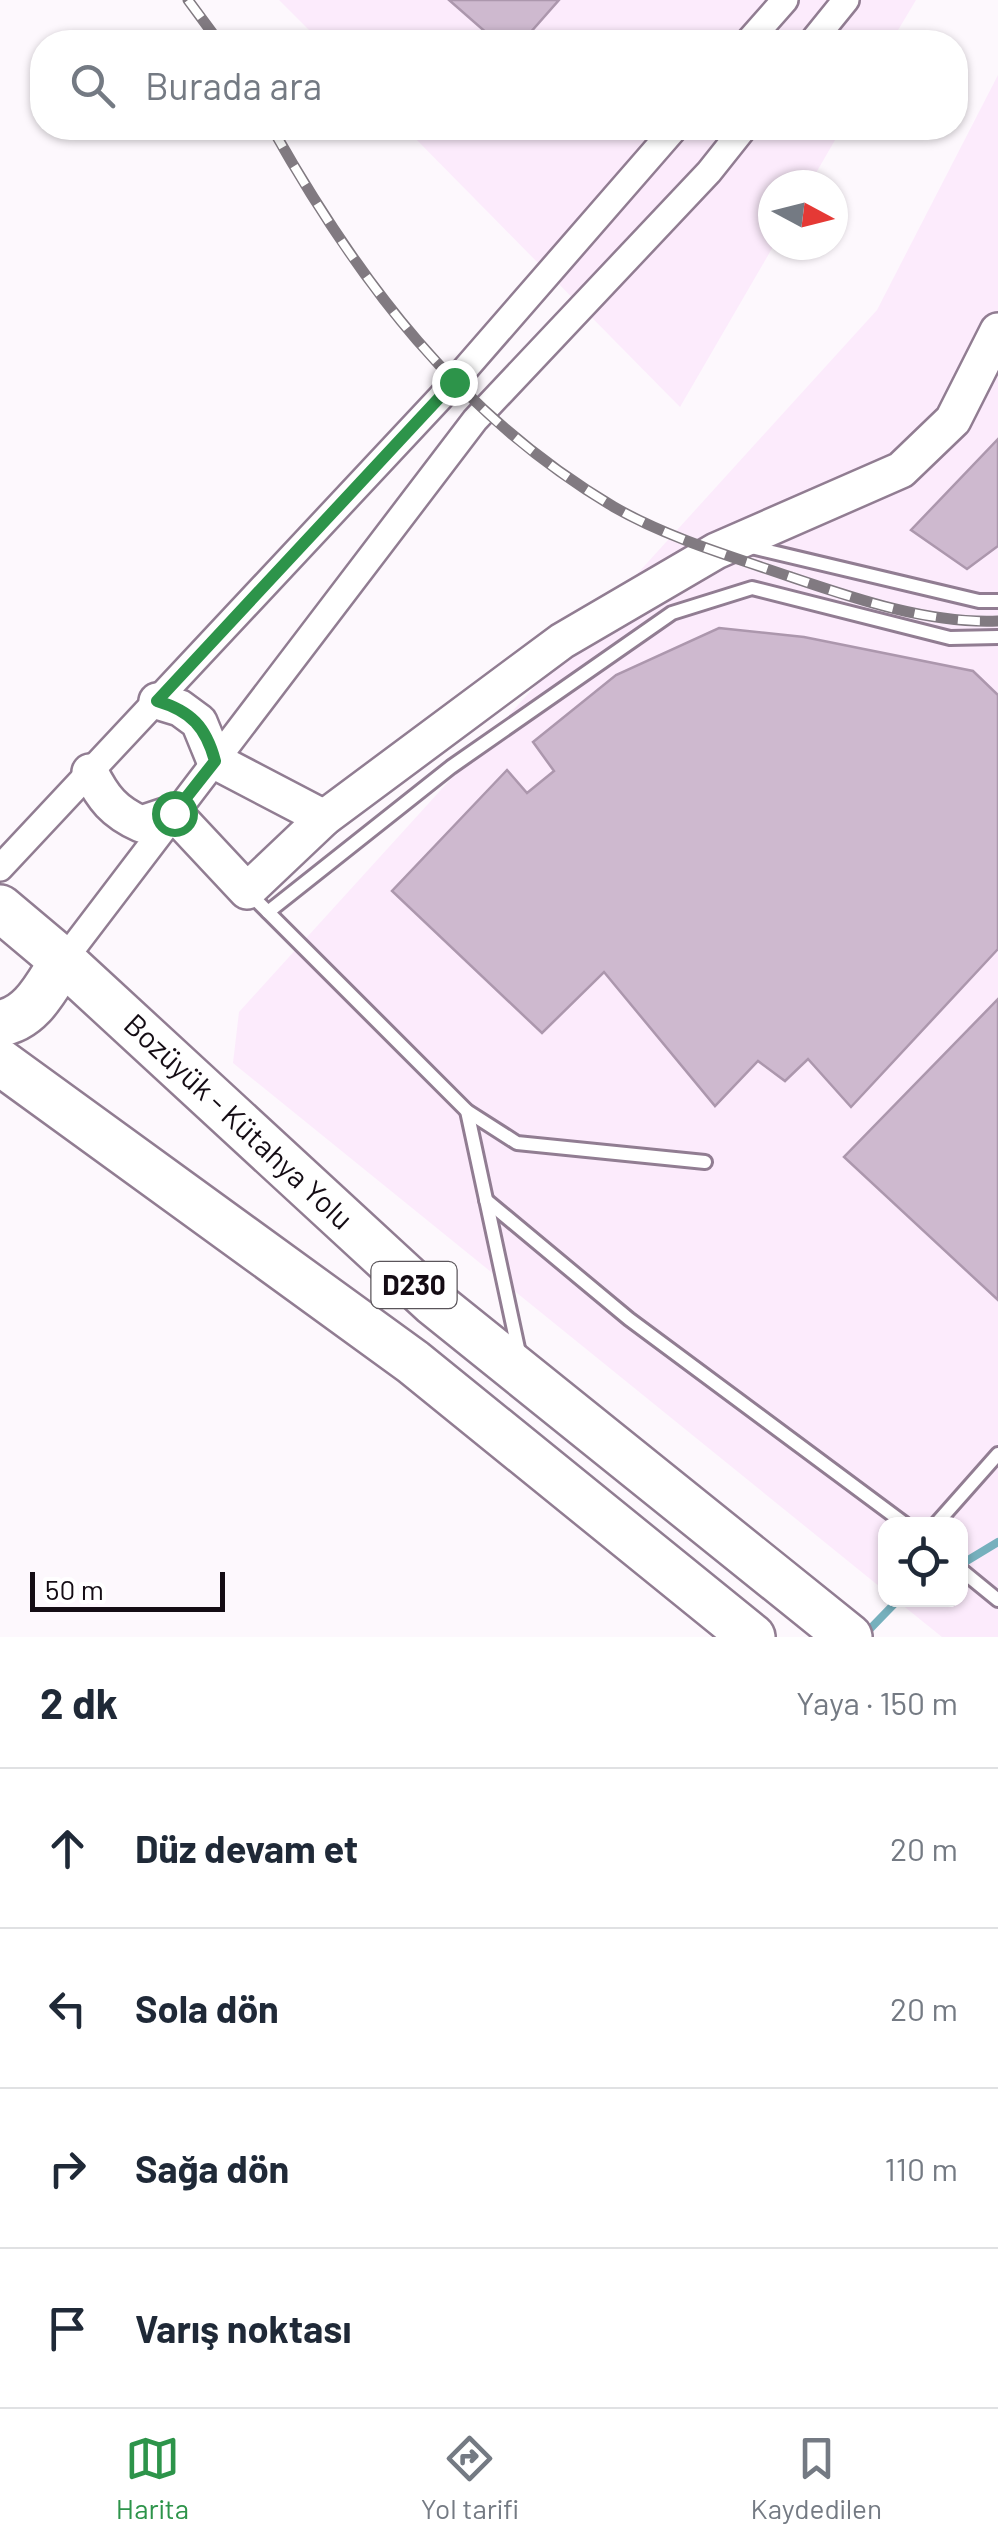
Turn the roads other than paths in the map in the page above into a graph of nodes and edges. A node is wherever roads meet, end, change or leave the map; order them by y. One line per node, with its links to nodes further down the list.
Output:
1 (785, 0): 3 (street)
2 (846, 0): 4 (street)
3 (759, 30)
4 (822, 30)
5 (665, 140): 11 (street)
6 (734, 140): 12 (street)
7 (998, 331): 8 (street)
8 (734, 544): 9 (lane); 15 (street)
9 (998, 601)
10 (998, 636): 17 (lane)
11 (157, 701): 12 (street); 13 (street)
12 (215, 761): 14 (street); 15 (street)
13 (90, 772): 14 (street); 16 (street)
14 (174, 813): 17 (street); 19 (street)
15 (324, 818): 17 (street)
16 (0, 868)
17 (258, 901): 22 (lane)
18 (0, 908): 19 (highway, Bozüyük - Kütahya Yolu / D230)
19 (63, 961): 20 (highway); 25 (highway, Bozüyük - Kütahya Yolu / D230)
20 (0, 1023)
21 (0, 1062): 31 (highway, D230)
22 (467, 1111): 23 (lane); 24 (lane)
23 (706, 1162)
24 (486, 1200): 25 (lane); 27 (lane)
25 (524, 1376): 32 (highway, Bozüyük - Kütahya Yolu / D230)
26 (998, 1454): 28 (lane)
27 (896, 1517)
28 (942, 1517)
29 (968, 1574): 30 (lane)
30 (995, 1593)
31 (752, 1637)
32 (849, 1637)

